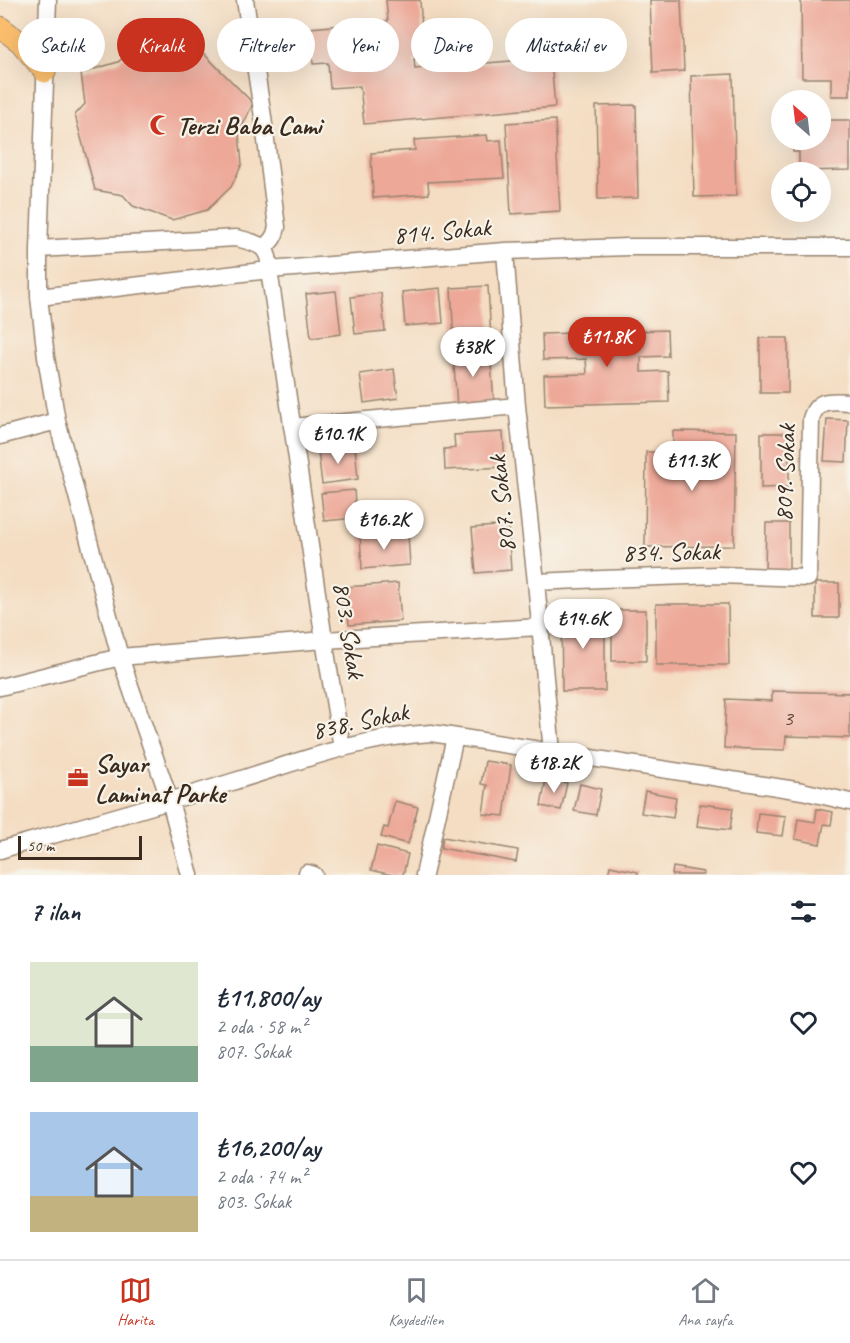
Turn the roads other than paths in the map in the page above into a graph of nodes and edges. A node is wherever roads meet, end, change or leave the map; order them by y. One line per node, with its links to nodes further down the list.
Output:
1 (48, 0): 3 (street)
2 (245, 0): 8 (street)
3 (47, 18)
4 (0, 27): 5 (main road)
5 (18, 40)
6 (45, 72): 9 (street)
7 (850, 247): 10 (street, 814. Sokak)
8 (263, 248): 9 (street); 11 (street, 803. Sokak)
9 (39, 249): 12 (street)
10 (505, 251): 11 (street, 814. Sokak); 14 (street, 807. Sokak)
11 (269, 270): 12 (street, 814. Sokak); 16 (street, 803. Sokak)
12 (39, 297): 15 (street)
13 (850, 402): 18 (street, 809. Sokak)
14 (518, 406): 16 (street); 19 (street, 807. Sokak)
15 (57, 421): 17 (street); 22 (street)
16 (292, 427): 21 (street, 803. Sokak)
17 (0, 436)
18 (808, 578): 19 (street, 834. Sokak)
19 (536, 582): 20 (street, 807. Sokak)
20 (540, 627): 21 (street); 26 (street, 807. Sokak)
21 (324, 640): 22 (street); 25 (street, 803. Sokak)
22 (120, 657): 23 (street); 27 (street)
23 (0, 687)
24 (455, 737): 25 (street, 838. Sokak); 26 (street, 838. Sokak); 31 (street)
25 (342, 748): 27 (street, 838. Sokak)
26 (552, 752): 28 (street, 838. Sokak)
27 (170, 801): 29 (street, 838. Sokak); 30 (street)
28 (850, 802)
29 (0, 850)
30 (190, 875)
31 (424, 875)

